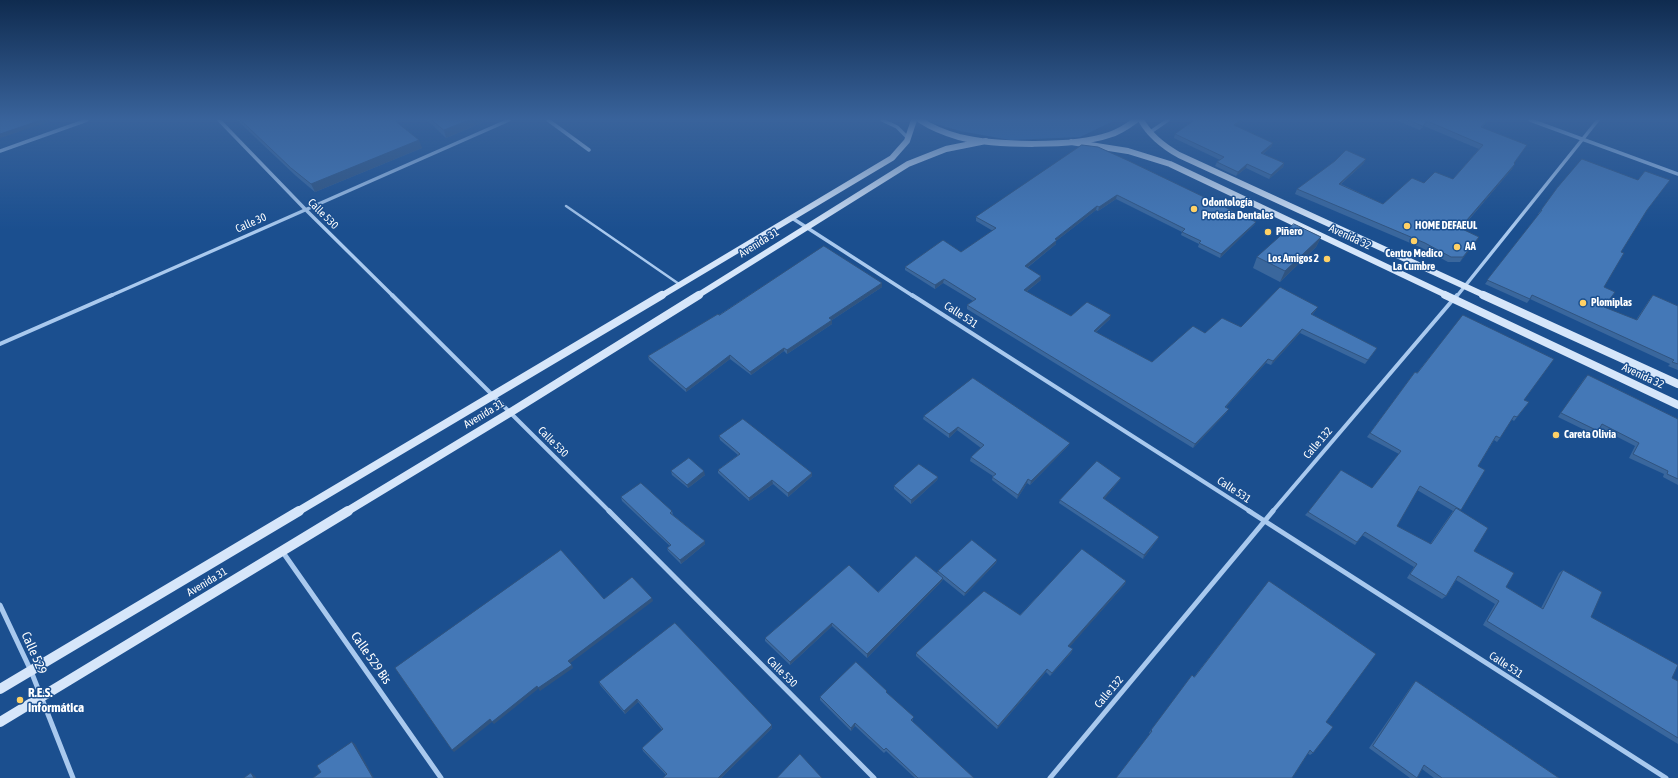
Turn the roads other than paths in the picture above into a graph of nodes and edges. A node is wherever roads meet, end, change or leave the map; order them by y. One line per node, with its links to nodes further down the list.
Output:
1 (254, 156): 11 (street, Calle 530)
2 (426, 156): 11 (street, Calle 30)
3 (894, 156): 12 (main road, Avenida 31)
4 (923, 156): 13 (main road, Avenida 31)
5 (1151, 156): 16 (main road, Avenida 32)
6 (1182, 156): 15 (main road, Avenida 32)
7 (1568, 156): 15 (street, Calle 132)
8 (1629, 156): 9 (street)
9 (1678, 174)
10 (566, 206): 14 (lane)
11 (305, 209): 17 (street, Calle 30); 19 (street, Calle 530)
12 (792, 217): 13 (street, Calle 531); 14 (main road, Avenida 31)
13 (808, 226): 21 (main road, Avenida 31); 22 (street, Calle 531)
14 (679, 284): 19 (main road, Avenida 31)
15 (1465, 285): 16 (street, Calle 132); 18 (main road, Avenida 32)
16 (1454, 299): 20 (main road, Avenida 32); 22 (street, Calle 132)
17 (0, 344)
18 (1678, 384)
19 (494, 395): 21 (street, Calle 530); 25 (main road, Avenida 31)
20 (1678, 405)
21 (511, 412): 23 (main road, Avenida 31); 31 (street, Calle 530)
22 (1264, 521): 32 (street, Calle 132); 33 (street, Calle 531)
23 (282, 550): 27 (main road, Avenida 31); 30 (street, Calle 529 Bis)
24 (0, 605): 25 (street, Calle 529)
25 (31, 671): 26 (main road, Avenida 31); 27 (street, Calle 529)
26 (0, 689)
27 (40, 698): 28 (main road, Avenida 31); 29 (street, Calle 529)
28 (0, 722)
29 (73, 778)
30 (441, 778)
31 (874, 778)
32 (1050, 778)
33 (1666, 778)

